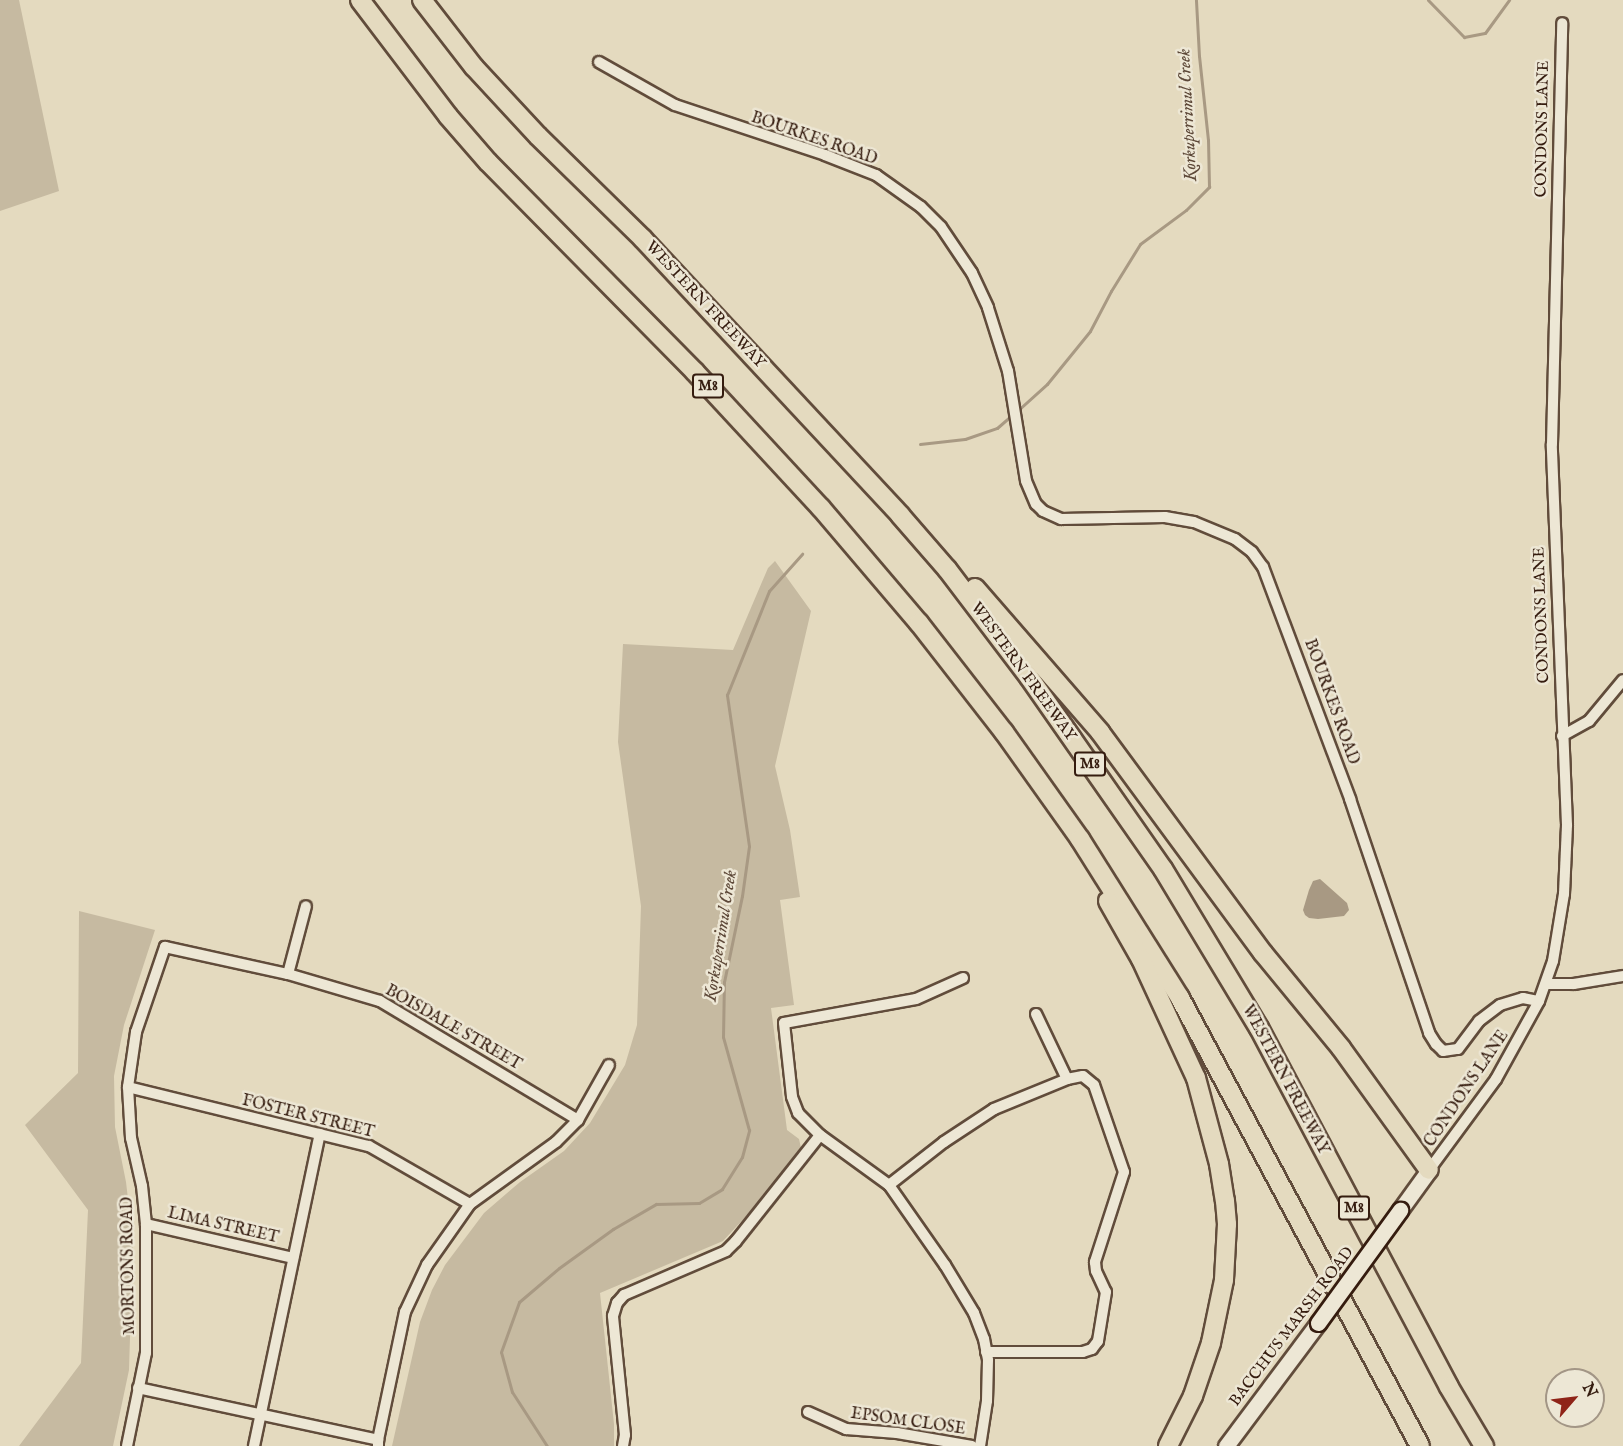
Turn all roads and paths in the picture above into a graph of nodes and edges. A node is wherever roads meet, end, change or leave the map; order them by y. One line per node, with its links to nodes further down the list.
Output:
1 (360, 0): 8 (highway, M8)
2 (422, 0): 5 (highway, WESTERN FREEWAY / M8)
3 (1562, 23): 7 (street, CONDONS LANE)
4 (599, 62): 15 (street, BOURKES ROAD)
5 (900, 515): 23 (highway); 41 (highway, WESTERN FREEWAY / M8)
6 (1623, 680): 7 (street)
7 (1562, 736): 14 (street, CONDONS LANE)
8 (1042, 785): 38 (highway); 40 (highway, M8)
9 (306, 906): 11 (street)
10 (165, 947): 11 (street, BOISDALE STREET); 19 (street, MORTONS ROAD)
11 (288, 974): 20 (street, BOISDALE STREET)
12 (1623, 976): 14 (street)
13 (963, 978): 22 (street)
14 (1547, 984): 15 (street, CONDONS LANE)
15 (1539, 1001): 23 (street, CONDONS LANE)
16 (1036, 1014): 18 (street)
17 (609, 1065): 20 (street)
18 (1067, 1079): 24 (street); 28 (street)
19 (128, 1088): 21 (street, FOSTER STREET); 26 (street, MORTONS ROAD)
20 (578, 1120): 25 (street)
21 (320, 1134): 25 (street, FOSTER STREET); 27 (street)
22 (820, 1135): 24 (street); 35 (street)
23 (1429, 1170): 39 (main road, BACCHUS MARSH ROAD, bridge)
24 (889, 1185): 28 (street)
25 (470, 1204): 32 (street)
26 (146, 1224): 27 (street, LIMA STREET); 29 (street, MORTONS ROAD)
27 (293, 1258): 31 (street)
28 (986, 1352): 37 (street)
29 (138, 1388): 31 (street); 33 (street, MORTONS ROAD)
30 (808, 1412): 36 (street, EPSOM CLOSE)
31 (261, 1415): 32 (street); 34 (street)
32 (378, 1443)
33 (127, 1446)
34 (254, 1446)
35 (623, 1446)
36 (972, 1446)
37 (980, 1446)
38 (1168, 1446)
39 (1226, 1446)
40 (1420, 1446)
41 (1484, 1446)

